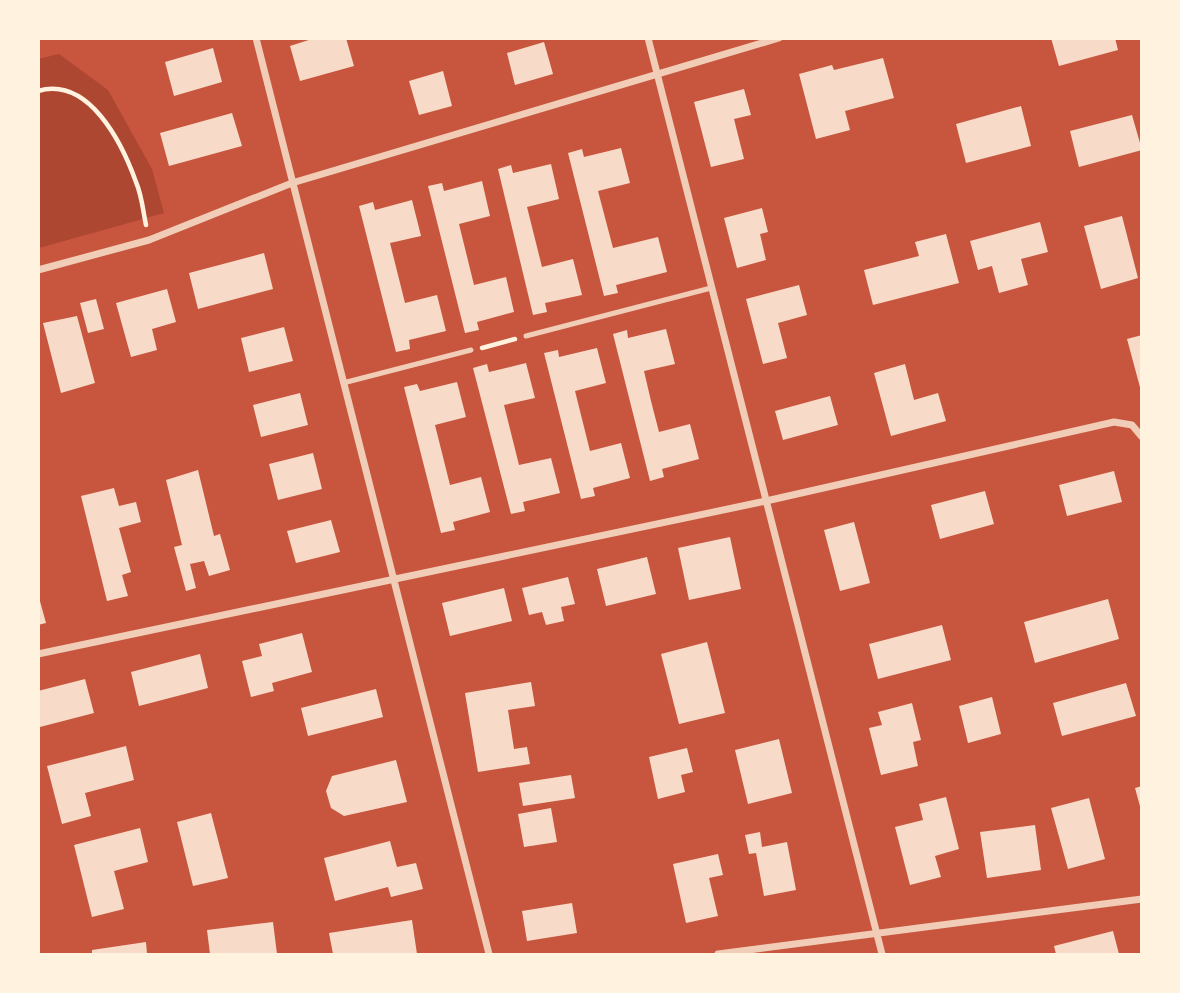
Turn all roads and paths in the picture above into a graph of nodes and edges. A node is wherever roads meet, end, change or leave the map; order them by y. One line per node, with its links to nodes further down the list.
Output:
1 (256, 38): 6 (street)
2 (648, 38): 4 (street)
3 (779, 38): 4 (street)
4 (657, 75): 6 (street); 9 (street)
5 (38, 91): 7 (path)
6 (292, 183): 7 (street); 12 (street)
7 (149, 240): 8 (street)
8 (38, 270)
9 (712, 288): 10 (lane); 14 (street)
10 (526, 336): 11 (path)
11 (471, 350): 12 (lane)
12 (343, 383): 15 (street)
13 (1142, 437): 14 (street)
14 (766, 501): 15 (street); 18 (street)
15 (393, 579): 16 (street); 19 (street)
16 (38, 654)
17 (1142, 899): 18 (street)
18 (876, 932): 20 (street); 21 (street)
19 (489, 954)
20 (718, 954)
21 (882, 954)

